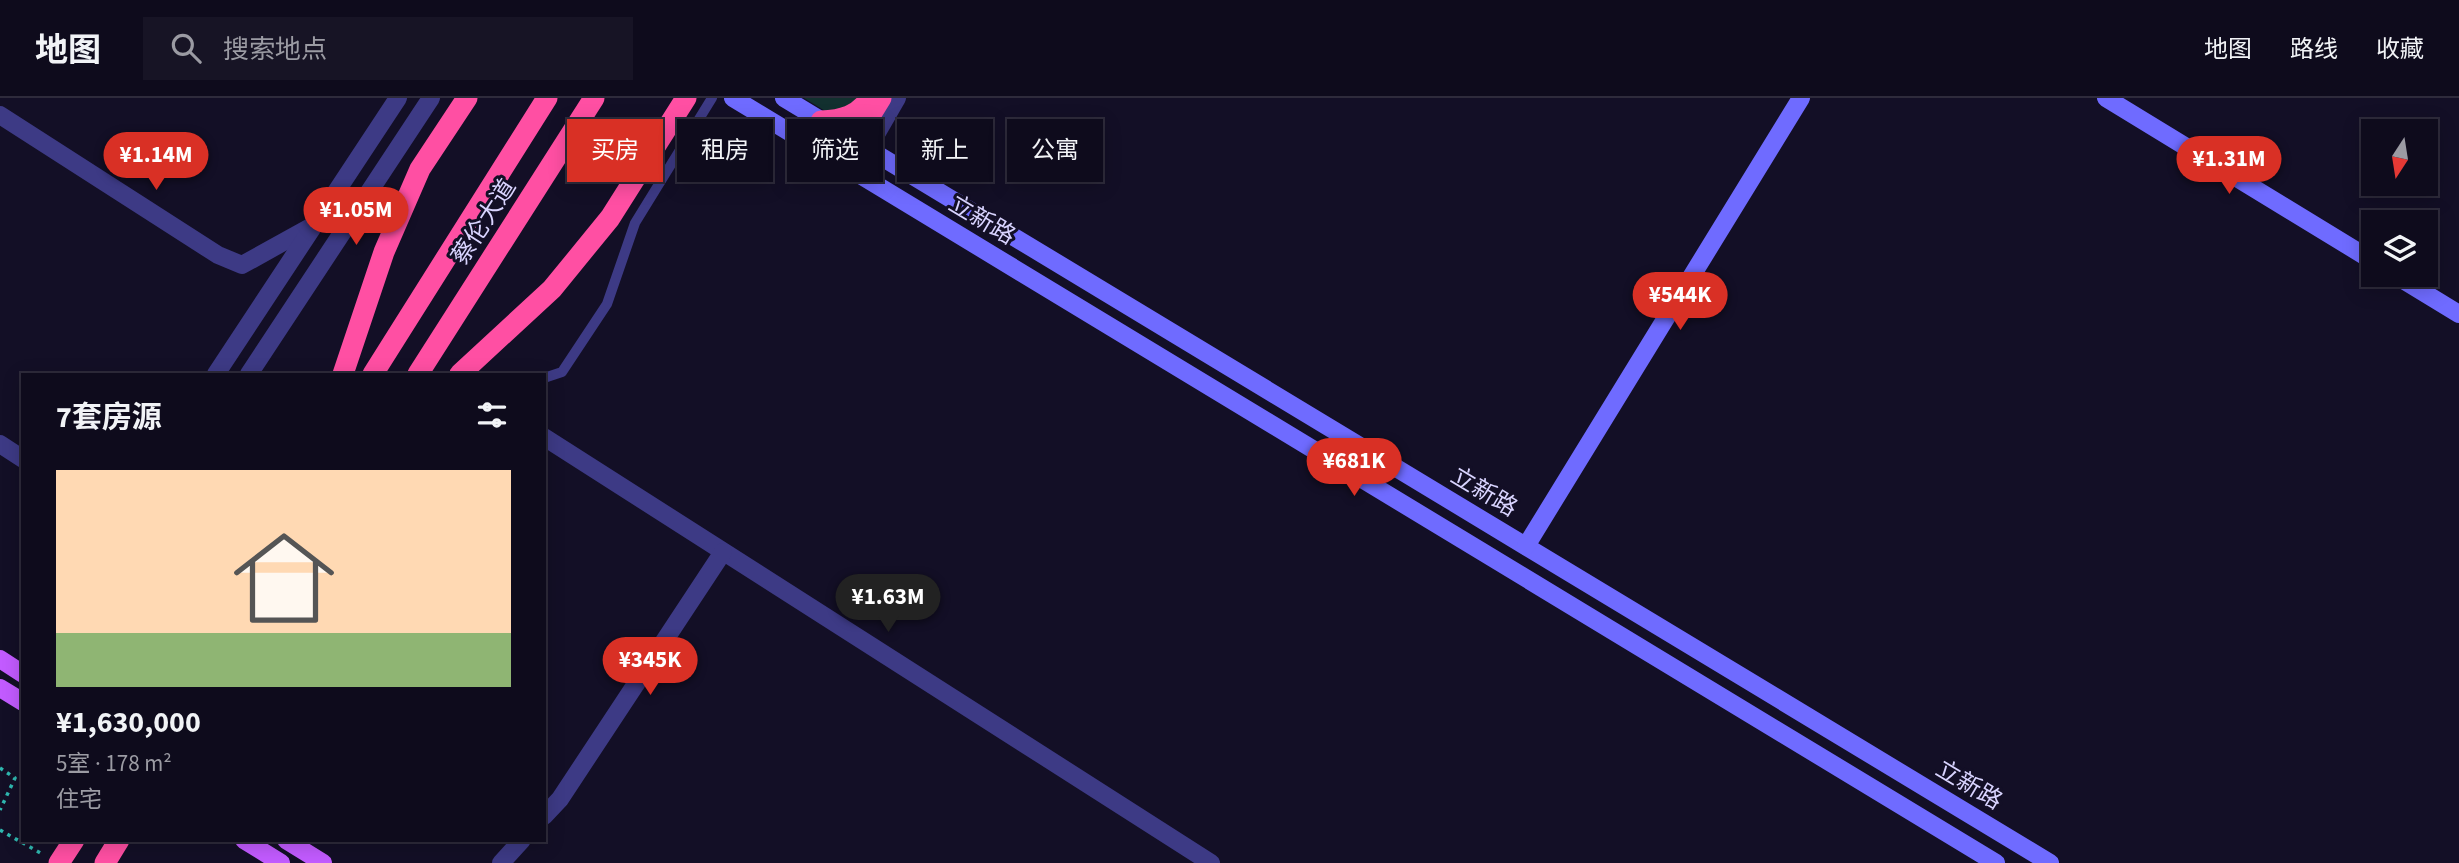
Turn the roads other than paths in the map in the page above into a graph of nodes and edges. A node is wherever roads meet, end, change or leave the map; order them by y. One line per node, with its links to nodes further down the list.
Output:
1 (398, 98): 23 (street)
2 (431, 98): 28 (street)
3 (467, 98): 29 (highway)
4 (547, 98): 30 (highway, 蔡伦大道)
5 (594, 98): 31 (highway, 蔡伦大道)
6 (686, 98): 32 (highway)
7 (712, 98): 33 (lane)
8 (733, 98): 20 (main road, 立新路)
9 (784, 98): 16 (main road, 立新路)
10 (870, 98): 17 (highway)
11 (881, 98): 18 (highway)
12 (897, 98): 19 (street)
13 (1801, 98): 37 (main road)
14 (2106, 98): 24 (main road)
15 (0, 115): 23 (street)
16 (818, 119)
17 (846, 119)
18 (872, 119)
19 (881, 119)
20 (787, 130)
21 (883, 159): 37 (main road, 立新路)
22 (872, 182): 55 (main road, 立新路)
23 (314, 225): 27 (street)
24 (2361, 254)
25 (2415, 287): 26 (main road)
26 (2459, 314)
27 (217, 373)
28 (250, 373)
29 (343, 373)
30 (374, 373)
31 (419, 373)
32 (461, 373)
33 (546, 377)
34 (546, 438): 38 (street)
35 (0, 444): 36 (street)
36 (21, 457)
37 (1526, 546): 56 (main road, 立新路)
38 (723, 552): 43 (street); 54 (street)
39 (0, 659): 40 (main road)
40 (21, 671)
41 (0, 688): 42 (main road)
42 (21, 701)
43 (546, 814)
44 (72, 842): 49 (highway)
45 (118, 842): 50 (highway)
46 (247, 842): 51 (main road)
47 (289, 842): 52 (main road)
48 (520, 842): 53 (street)
49 (53, 860)
50 (104, 863)
51 (281, 863)
52 (323, 863)
53 (501, 863)
54 (1211, 863)
55 (1996, 863)
56 (2050, 863)

